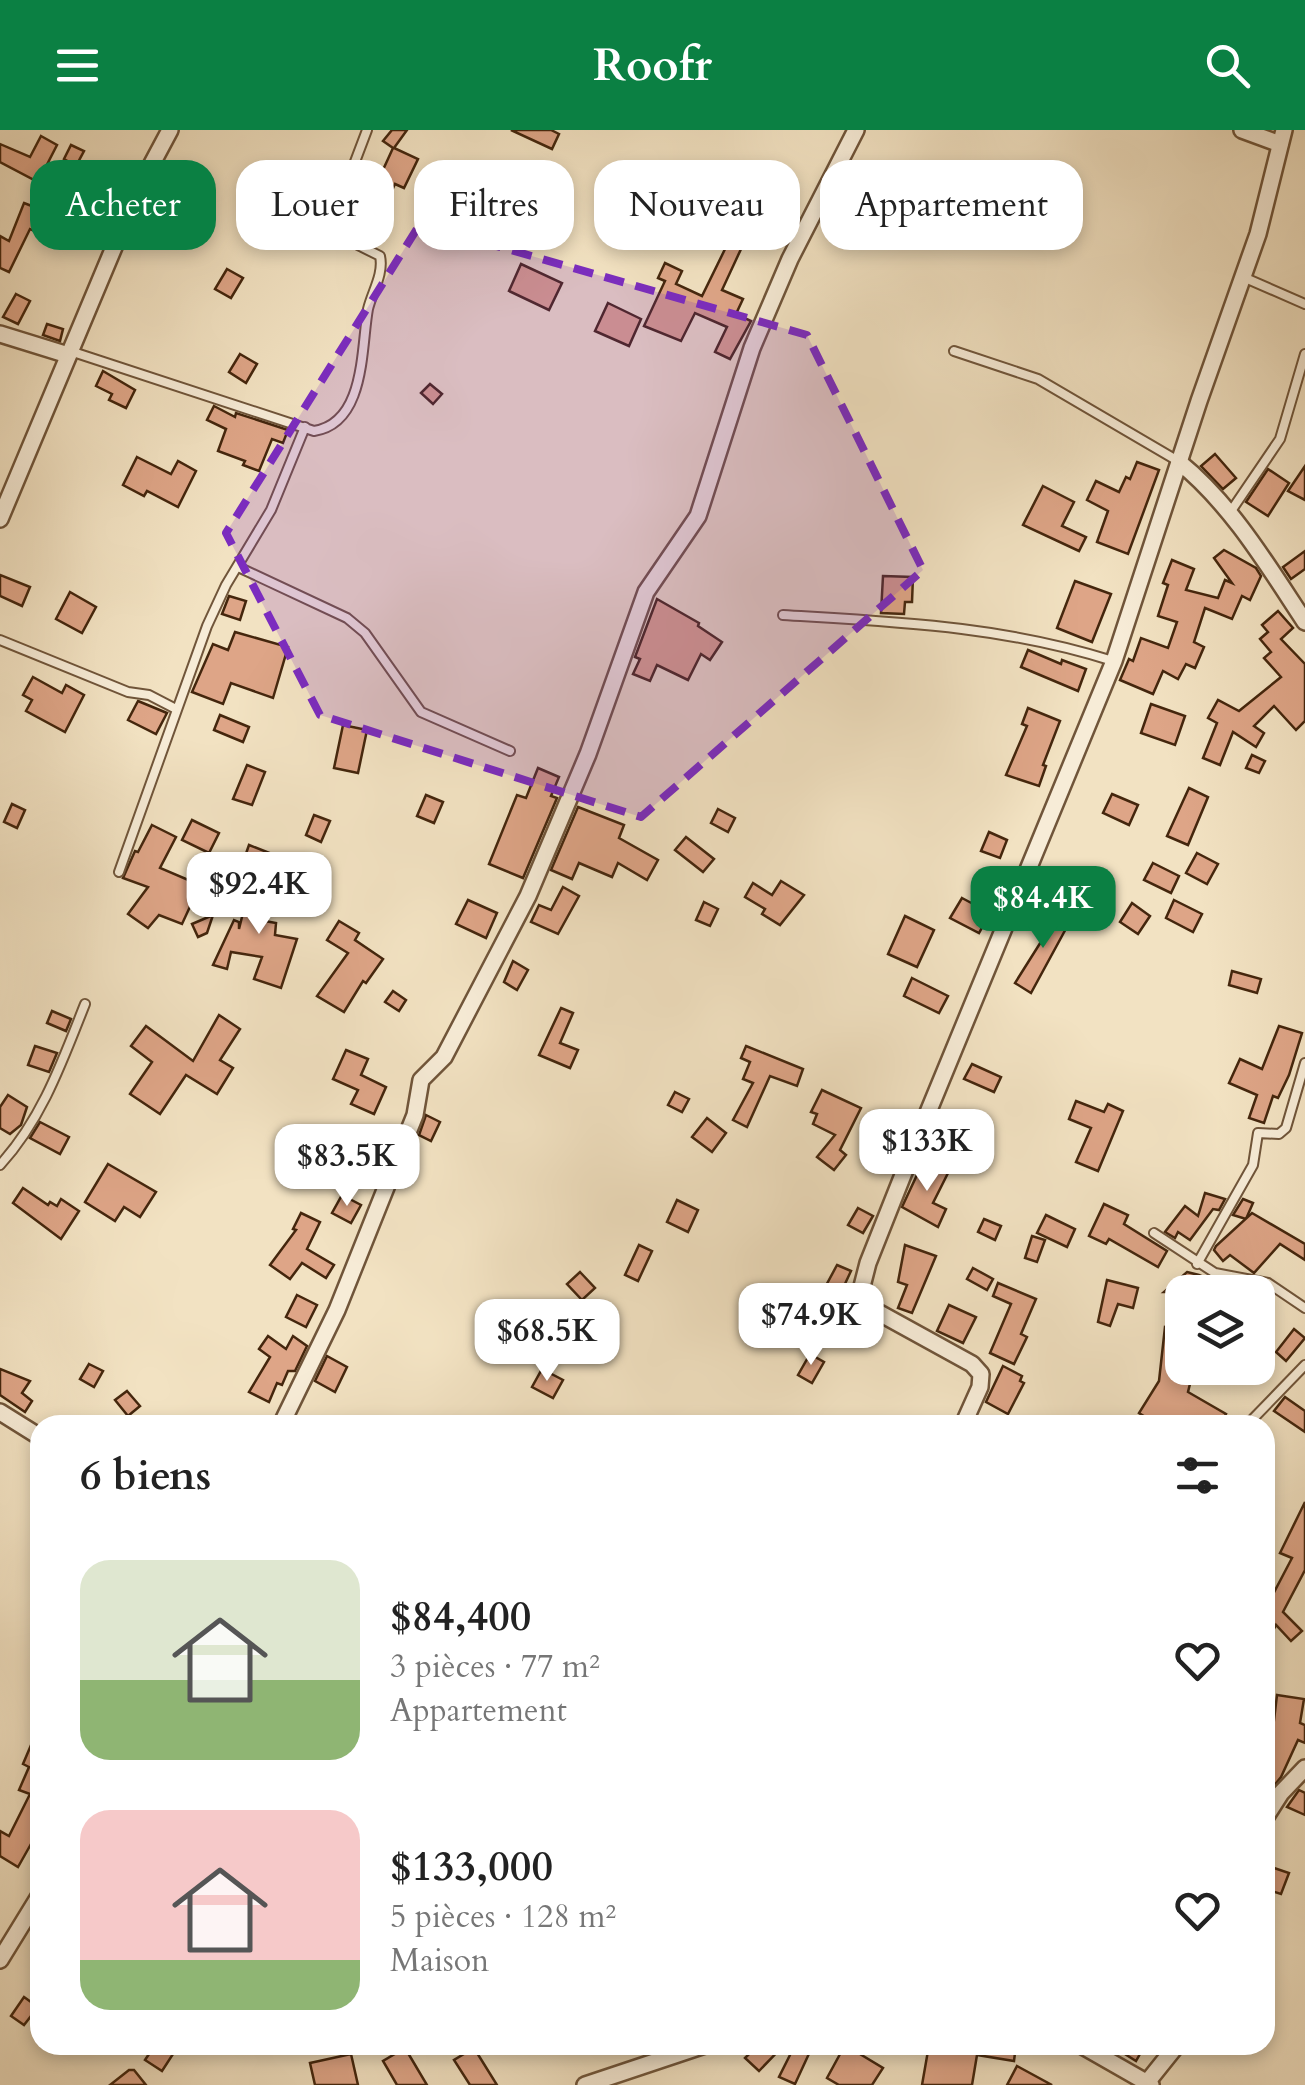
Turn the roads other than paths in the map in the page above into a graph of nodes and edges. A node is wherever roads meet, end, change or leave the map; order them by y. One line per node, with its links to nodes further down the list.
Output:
1 (170, 130): 10 (street)
2 (366, 130): 12 (lane)
3 (856, 130): 32 (street)
4 (1242, 130): 5 (street)
5 (1282, 137): 6 (street)
6 (1243, 278): 7 (lane); 13 (street)
7 (1305, 304)
8 (0, 334): 10 (street)
9 (954, 351): 13 (lane)
10 (69, 353): 12 (lane); 15 (street)
11 (1305, 354): 14 (lane)
12 (306, 427): 16 (lane)
13 (1179, 462): 14 (street); 20 (street)
14 (1229, 514): 18 (street)
15 (0, 518)
16 (238, 568): 21 (lane); 22 (lane)
17 (782, 615): 20 (lane)
18 (1305, 622)
19 (0, 640): 21 (lane)
20 (1114, 661): 33 (street)
21 (176, 709): 23 (lane)
22 (510, 751)
23 (119, 872)
24 (85, 1004): 26 (lane)
25 (1305, 1063): 28 (lane)
26 (0, 1165)
27 (1154, 1233): 28 (lane)
28 (1197, 1264): 29 (lane)
29 (1305, 1308)
30 (1305, 1365): 34 (lane)
31 (0, 1412): 35 (street)
32 (286, 1415)
33 (967, 1415)
34 (1257, 1415)
35 (30, 1430)
36 (1305, 1768): 37 (street)
37 (1275, 1802)
38 (30, 1911): 39 (street)
39 (0, 1960)
40 (675, 2055): 44 (street)
41 (1098, 2055): 43 (street)
42 (1169, 2055): 43 (street)
43 (1148, 2084)
44 (584, 2085)

